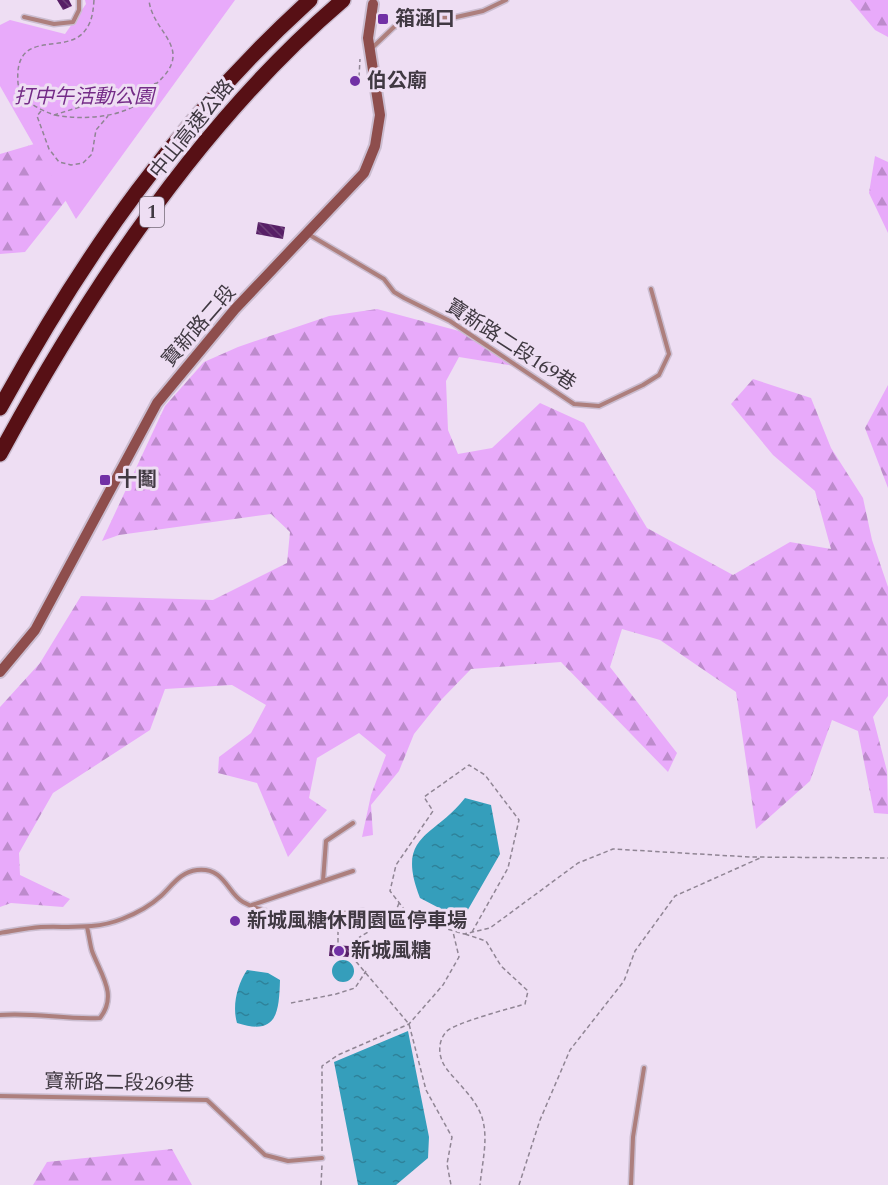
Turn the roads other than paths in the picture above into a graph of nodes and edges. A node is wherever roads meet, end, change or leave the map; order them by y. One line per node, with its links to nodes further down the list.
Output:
1 (79, 0): 6 (lane)
2 (310, 0): 10 (highway, 中山高速公路 / 1)
3 (343, 0): 11 (highway, 中山高速公路 / 1)
4 (506, 0): 7 (lane)
5 (373, 4): 7 (street, 寶新路二段)
6 (24, 17)
7 (370, 51): 8 (street, 寶新路二段)
8 (308, 234): 9 (lane, 寶新路二段169巷); 12 (street, 寶新路二段)
9 (651, 289)
10 (0, 408)
11 (0, 454)
12 (0, 672)
13 (352, 823): 15 (lane)
14 (353, 871): 15 (lane)
15 (323, 881): 16 (lane)
16 (252, 905): 17 (lane); 18 (lane)
17 (363, 911)
18 (87, 927): 19 (lane); 20 (lane)
19 (0, 933)
20 (0, 1015)
21 (644, 1068): 24 (lane)
22 (0, 1096): 23 (lane, 寶新路二段269巷)
23 (322, 1158)
24 (631, 1185)

